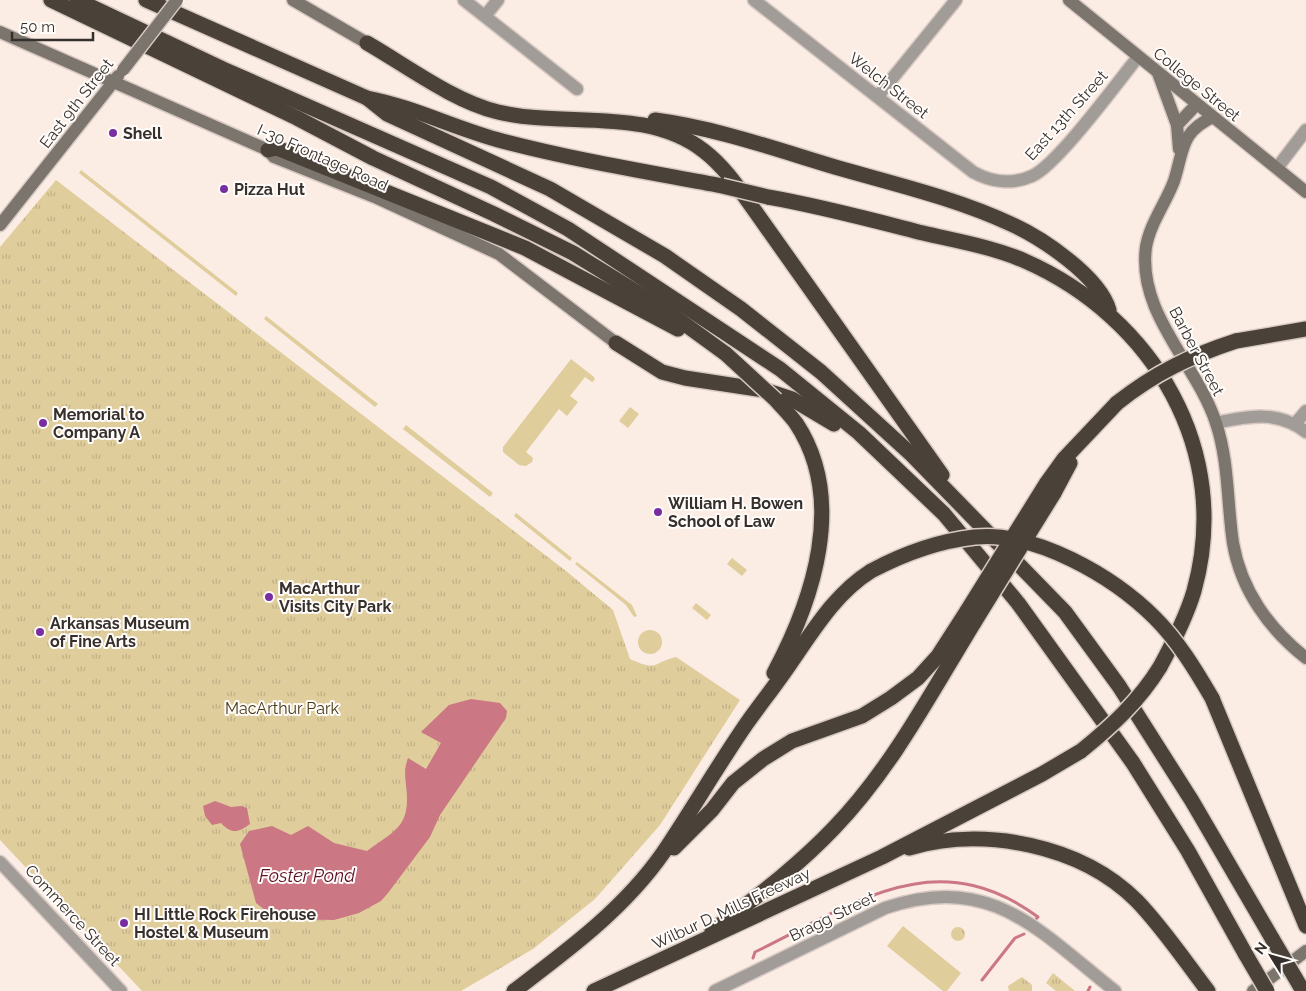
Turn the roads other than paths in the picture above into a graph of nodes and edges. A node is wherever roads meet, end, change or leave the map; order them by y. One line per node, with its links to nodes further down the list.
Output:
1 (51, 0): 34 (highway)
2 (77, 0): 40 (highway)
3 (146, 0): 19 (highway)
4 (177, 0): 16 (main road, East 9th Street, bridge)
5 (293, 0): 13 (main road)
6 (464, 0): 11 (street)
7 (498, 0): 11 (street)
8 (754, 0): 18 (street, Welch Street)
9 (956, 0): 18 (street)
10 (1069, 0): 14 (main road, College Street)
11 (485, 16): 17 (street)
12 (0, 32): 16 (main road, I-30 Frontage Road)
13 (367, 43): 22 (highway)
14 (1138, 57): 15 (main road, College Street); 28 (street, East 13th Street)
15 (1158, 73): 20 (main road, College Street); 23 (main road, Barber Street)
16 (113, 82): 25 (main road, I-30 Frontage Road); 30 (main road, East 9th Street)
17 (577, 88)
18 (878, 96): 28 (street, Welch Street)
19 (368, 98): 31 (highway, bridge); 39 (highway)
20 (1197, 104): 21 (main road, College Street); 23 (main road)
21 (1213, 117): 26 (main road, Barber Street); 27 (main road, College Street)
22 (562, 119): 31 (highway); 39 (highway)
23 (1177, 125): 26 (main road, Barber Street)
24 (1306, 130): 27 (street)
25 (268, 150): 33 (main road, I-30 Frontage Road); 34 (highway)
26 (1179, 159): 36 (main road, Barber Street)
27 (1276, 168): 29 (main road, College Street)
28 (1010, 181)
29 (1306, 192)
30 (0, 225)
31 (1111, 316): 44 (highway, bridge)
32 (1306, 329): 41 (highway, bridge)
33 (616, 343): 40 (highway)
34 (726, 354): 43 (highway, bridge)
35 (1306, 411): 37 (street)
36 (1216, 423): 37 (street); 42 (main road, Barber Street)
37 (1295, 424): 38 (street)
38 (1306, 432)
39 (966, 509): 58 (highway, bridge)
40 (944, 514): 57 (highway, bridge)
41 (971, 616): 46 (highway); 48 (highway)
42 (1306, 658)
43 (747, 723): 46 (highway); 47 (highway, bridge)
44 (882, 857): 48 (highway, Wilbur D. Mills Freeway); 55 (highway)
45 (0, 862): 50 (street, Commerce Street)
46 (639, 883): 51 (highway)
47 (1305, 923)
48 (693, 945): 52 (highway, Wilbur D. Mills Freeway)
49 (1306, 951): 56 (main road)
50 (121, 991)
51 (514, 991)
52 (594, 991)
53 (715, 991): 54 (street, Bragg Street)
54 (1115, 991)
55 (1208, 991)
56 (1253, 991)
57 (1267, 991)
58 (1303, 991)

